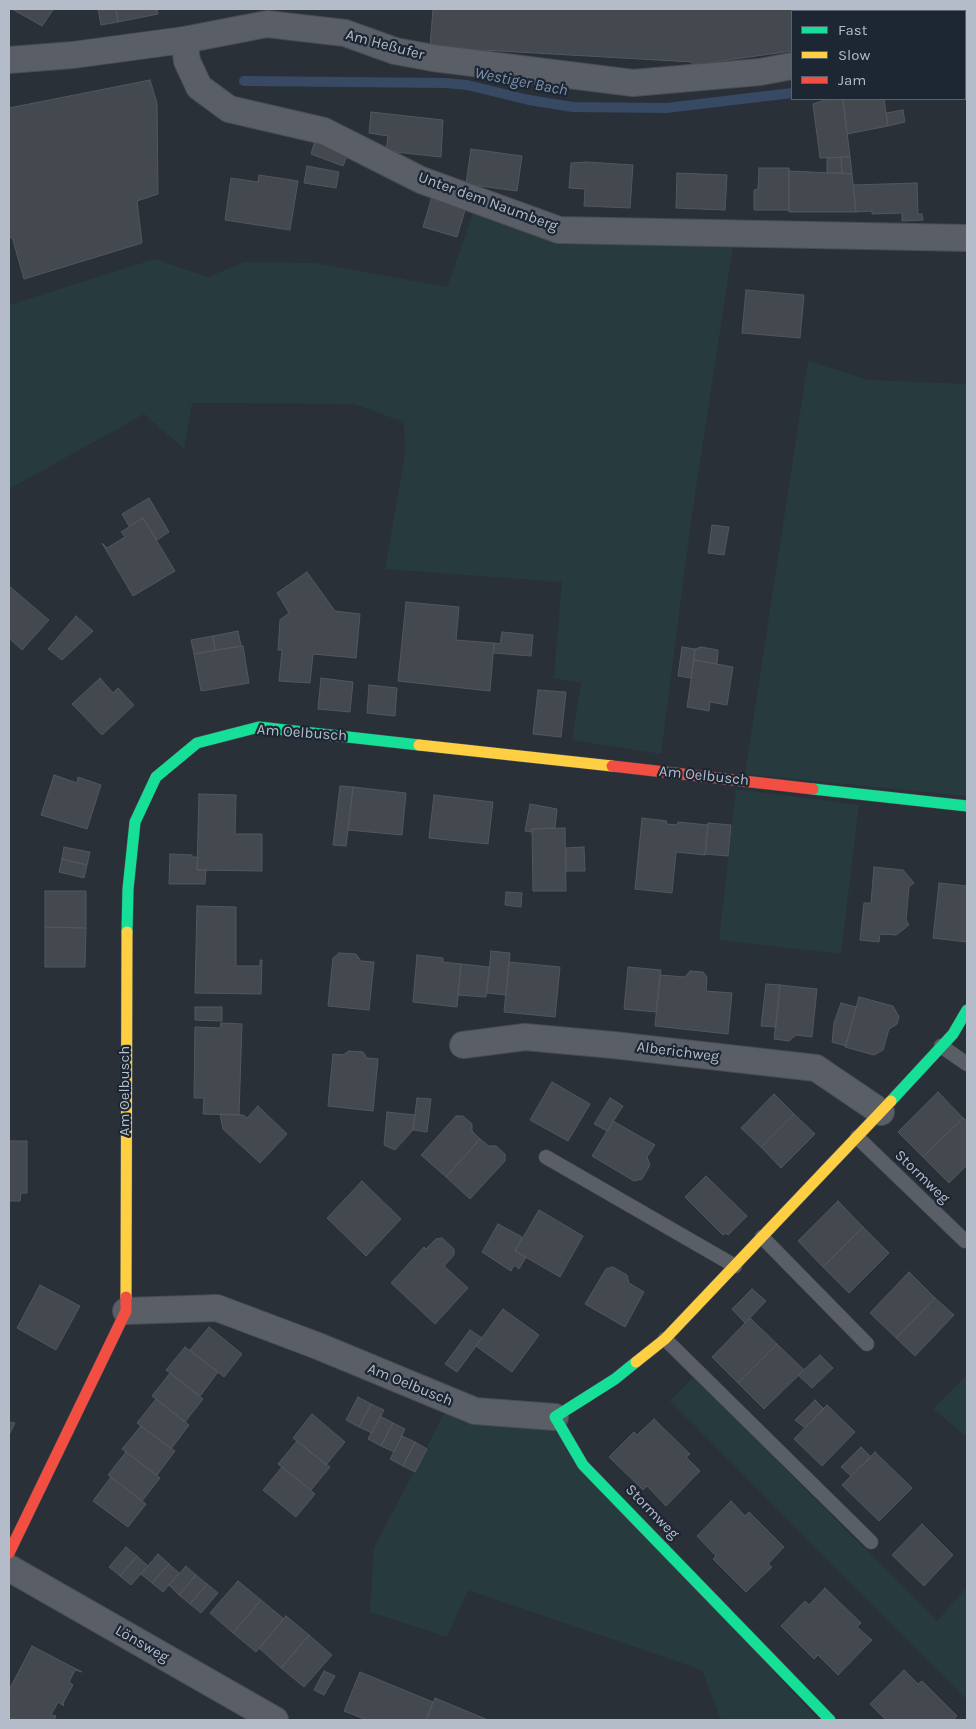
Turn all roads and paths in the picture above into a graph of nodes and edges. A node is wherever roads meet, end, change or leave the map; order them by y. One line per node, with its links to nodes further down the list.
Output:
1 (184, 40): 2 (street, Am Heßufer); 3 (street, Am Heßufer); 4 (street, Unter dem Naumberg)
2 (9, 60)
3 (791, 66)
4 (967, 238)
5 (967, 806): 16 (street, Am Oelbusch)
6 (967, 1010): 8 (street)
7 (463, 1045): 10 (street, Alberichweg)
8 (941, 1046): 9 (lane); 10 (street)
9 (967, 1064)
10 (881, 1112): 11 (street)
11 (857, 1137): 13 (street); 14 (lane, Stormweg)
12 (546, 1157): 15 (lane)
13 (762, 1237): 15 (street); 18 (lane)
14 (965, 1241)
15 (735, 1266): 17 (street)
16 (126, 1311): 19 (street, Am Oelbusch); 21 (street, Am Oelbusch)
17 (666, 1339): 19 (street); 20 (lane)
18 (867, 1344)
19 (554, 1417): 24 (street, Stormweg)
20 (870, 1542)
21 (9, 1554)
22 (9, 1568): 23 (street, Lönsweg)
23 (275, 1720)
24 (830, 1720)

